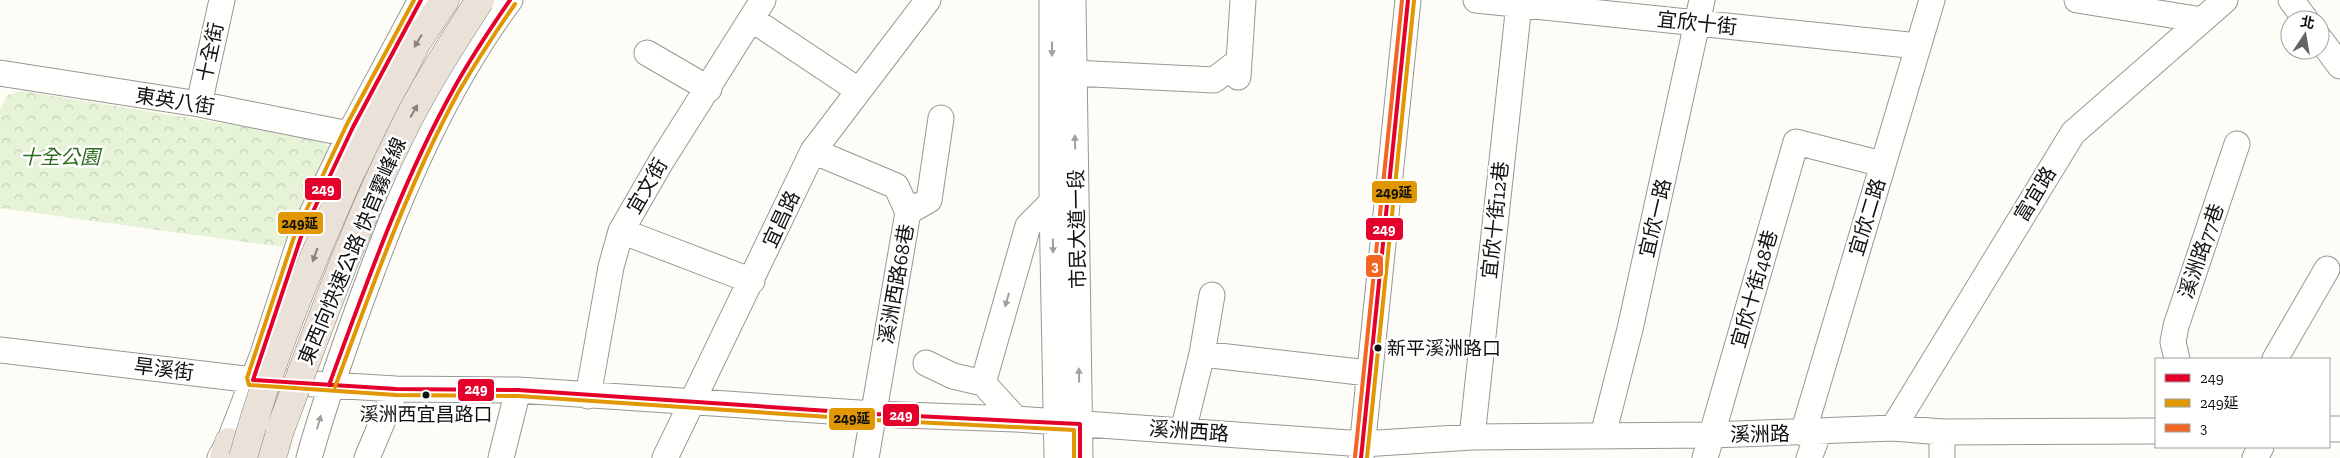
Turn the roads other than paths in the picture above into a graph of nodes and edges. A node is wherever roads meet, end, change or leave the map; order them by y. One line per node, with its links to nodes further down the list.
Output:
1 (222, 0): 27 (street, 十全街)
2 (421, 0): 29 (street)
3 (445, 0): 67 (highway, 東西向快速公路 快官霧峰線, one-way to 67, bridge)
4 (480, 0): 68 (highway, 東西向快速公路 快官霧峰線, one-way to 4, bridge)
5 (510, 0): 50 (street)
6 (928, 0): 26 (street, 宜昌路)
7 (1052, 0): 35 (street, 市民大道一段, one-way to 35)
8 (1073, 0): 23 (street, 市民大道一段)
9 (1243, 0): 23 (street)
10 (1408, 0): 47 (street)
11 (1476, 0): 15 (street, 宜欣十街)
12 (1932, 0): 19 (street, 宜欣二路)
13 (2077, 0): 18 (street)
14 (2225, 0): 18 (street, 富宜路)
15 (1519, 4): 17 (street, 宜欣十街); 64 (street, 宜欣十街12巷)
16 (752, 8): 25 (street, 宜文街); 26 (street)
17 (1700, 12): 19 (street, 宜欣十街); 63 (street, 宜欣一路)
18 (2202, 20): 58 (street, 富宜路)
19 (1918, 46): 32 (street, 宜欣二路)
20 (2330, 52): 22 (street)
21 (647, 53): 25 (street)
22 (2340, 66)
23 (1074, 72): 36 (street, 市民大道一段, one-way to 23)
24 (2, 79): 27 (street, 東英八街)
25 (708, 89): 38 (street, 宜文街)
26 (858, 90): 31 (street, 宜昌路)
27 (199, 104): 29 (street, 東英八街)
28 (941, 118): 34 (street)
29 (349, 134): 48 (street)
30 (2237, 144): 44 (street, 溪洲路77巷)
31 (813, 152): 33 (street); 40 (street, 宜昌路)
32 (1882, 164): 60 (street, 宜欣二路); 65 (street, 宜欣十街48巷)
33 (896, 186): 34 (street); 37 (street, 溪洲西路68巷)
34 (931, 188): 37 (street)
35 (1052, 202): 36 (street); 49 (street, one-way to 49); 57 (street, 市民大道一段, one-way to 57)
36 (1077, 202): 57 (street, 市民大道一段, one-way to 36)
37 (908, 212): 55 (street, 溪洲西路68巷)
38 (621, 231): 40 (street); 53 (street, 宜文街)
39 (2327, 269): 45 (street)
40 (752, 281): 54 (street, 宜昌路)
41 (1212, 295): 43 (street)
42 (0, 350): 48 (street, 旱溪街)
43 (1202, 354): 47 (street); 59 (street)
44 (2177, 358)
45 (2276, 358)
46 (926, 363): 49 (street)
47 (1368, 373): 66 (street)
48 (253, 380): 50 (street, 旱溪街); 67 (street)
49 (983, 383): 56 (street)
50 (329, 385): 51 (street, 溪洲西路); 69 (street, one-way to 50)
51 (396, 389): 52 (street, 溪洲西路); 70 (street)
52 (518, 390): 53 (street, 溪洲西路); 71 (street)
53 (588, 396): 54 (street, 溪洲西路)
54 (692, 400): 55 (street, 溪洲西路); 72 (street, 宜昌路)
55 (874, 414): 56 (street, 溪洲西路); 73 (street, 溪洲西路68巷)
56 (1016, 419): 57 (street, 溪洲西路)
57 (1068, 423): 59 (street, 溪洲西路); 74 (street, 市民大道一段); 75 (street, 市民大道一段)
58 (1893, 428): 60 (street, 溪洲路); 61 (street, 溪洲路)
59 (1183, 431): 66 (street, 溪洲西路)
60 (1811, 432): 65 (street, 溪洲路); 76 (street, 宜欣二路)
61 (1942, 432): 62 (street, 溪洲路); 77 (street)
62 (2155, 432)
63 (1603, 435): 64 (street, 溪洲路); 65 (street, 溪洲路)
64 (1472, 436): 66 (street, 溪洲路)
65 (1709, 447)
66 (1362, 451)
67 (229, 455)
68 (272, 458)
69 (309, 458)
70 (367, 458)
71 (501, 458)
72 (665, 458)
73 (866, 458)
74 (1056, 458)
75 (1080, 458)
76 (1810, 458)
77 (1942, 458)

